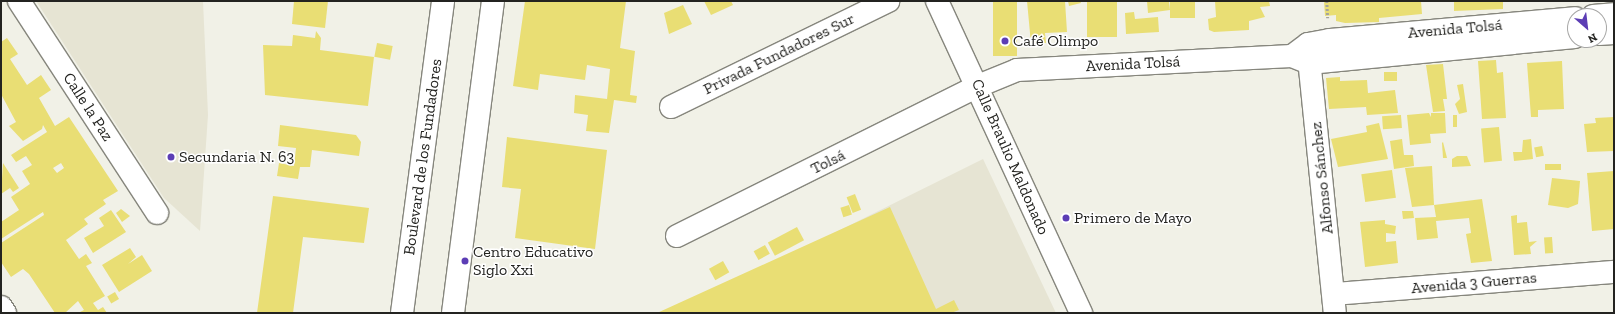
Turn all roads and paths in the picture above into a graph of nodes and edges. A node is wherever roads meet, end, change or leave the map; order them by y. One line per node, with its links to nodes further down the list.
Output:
1 (19, 1): 11 (street, Calle la Paz)
2 (443, 1): 17 (street, Boulevard de los Fundadores)
3 (493, 1): 18 (street)
4 (888, 1): 10 (street, Privada Fundadores Sur)
5 (937, 1): 9 (street, Calle Braulio Maldonado)
6 (1567, 19): 8 (street, Avenida Tolsá)
7 (1567, 38): 8 (street, Avenida Tolsá)
8 (1303, 54): 9 (street, Avenida Tolsá); 14 (street, Alfonso Sánchez)
9 (978, 86): 12 (street, Tolsá); 19 (street, Calle Braulio Maldonado)
10 (671, 107)
11 (157, 213)
12 (677, 236)
13 (1614, 272): 14 (street, Avenida 3 Guerras)
14 (1335, 304)
15 (1, 306): 16 (street)
16 (5, 313)
17 (402, 313)
18 (453, 313)
19 (1080, 313)

